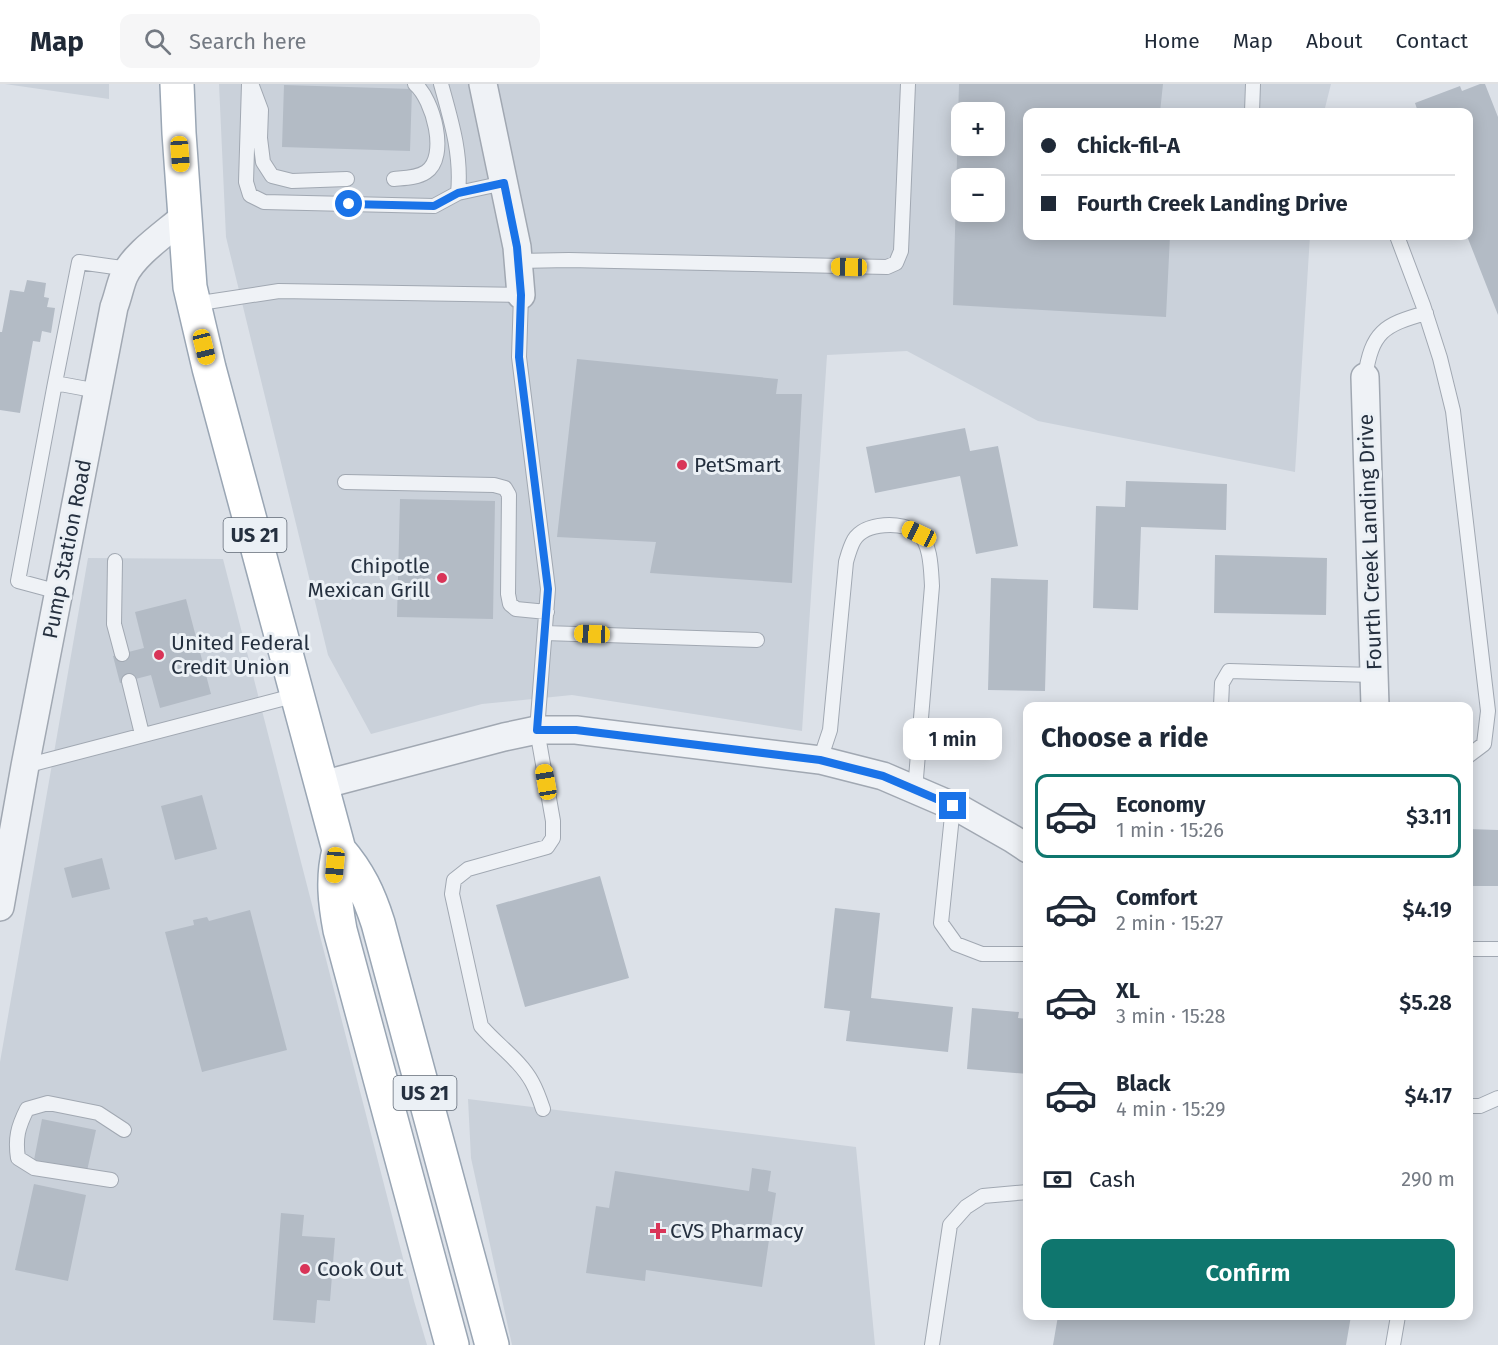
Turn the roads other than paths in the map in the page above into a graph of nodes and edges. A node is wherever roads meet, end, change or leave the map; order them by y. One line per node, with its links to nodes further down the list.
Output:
1 (177, 84): 13 (main road, US 21)
2 (250, 84): 9 (lane); 12 (lane)
3 (415, 84): 10 (lane)
4 (441, 84): 12 (lane)
5 (483, 84): 11 (street)
6 (908, 84): 15 (lane)
7 (1253, 84): 8 (lane)
8 (1252, 108)
9 (346, 179)
10 (394, 179)
11 (504, 183): 12 (lane); 15 (street)
12 (458, 193)
13 (184, 217): 16 (street, Pump Station Road); 18 (main road, US 21)
14 (1399, 240): 19 (lane)
15 (518, 261): 17 (street)
16 (129, 269): 21 (lane); 22 (street, Pump Station Road)
17 (521, 295): 18 (lane); 26 (lane)
18 (194, 304): 32 (main road, US 21)
19 (1426, 313): 20 (lane); 37 (lane)
20 (1365, 377): 30 (street, Fourth Creek Landing Drive)
21 (55, 383): 22 (lane); 25 (lane)
22 (98, 391): 25 (street, Pump Station Road)
23 (345, 482): 26 (lane)
24 (115, 561): 29 (lane)
25 (59, 592): 39 (street, Pump Station Road)
26 (547, 612): 27 (lane)
27 (545, 633): 28 (lane); 35 (lane)
28 (757, 640)
29 (122, 654)
30 (1374, 675): 33 (lane); 34 (street, Fourth Creek Landing Drive)
31 (129, 681): 36 (lane)
32 (297, 695): 36 (lane); 40 (main road, US 21)
33 (1221, 702)
34 (1375, 702)
35 (537, 730): 38 (street); 40 (street); 51 (lane)
36 (142, 734): 39 (lane)
37 (1473, 752)
38 (820, 760): 41 (street); 41 (lane)
39 (16, 778): 45 (street, Pump Station Road)
40 (322, 785): 44 (main road, US 21)
41 (915, 790): 42 (street)
42 (953, 806): 43 (street); 48 (lane)
43 (1023, 845)
44 (339, 850): 56 (main road, US 21); 57 (main road, US 21)
45 (0, 907)
46 (1473, 949): 47 (lane)
47 (1498, 949)
48 (1023, 954)
49 (1498, 1098): 50 (lane)
50 (1473, 1106)
51 (543, 1108)
52 (124, 1130): 53 (lane)
53 (111, 1180)
54 (1023, 1192): 58 (lane)
55 (1397, 1320): 59 (lane)
56 (452, 1345)
57 (492, 1345)
58 (932, 1345)
59 (1394, 1345)

